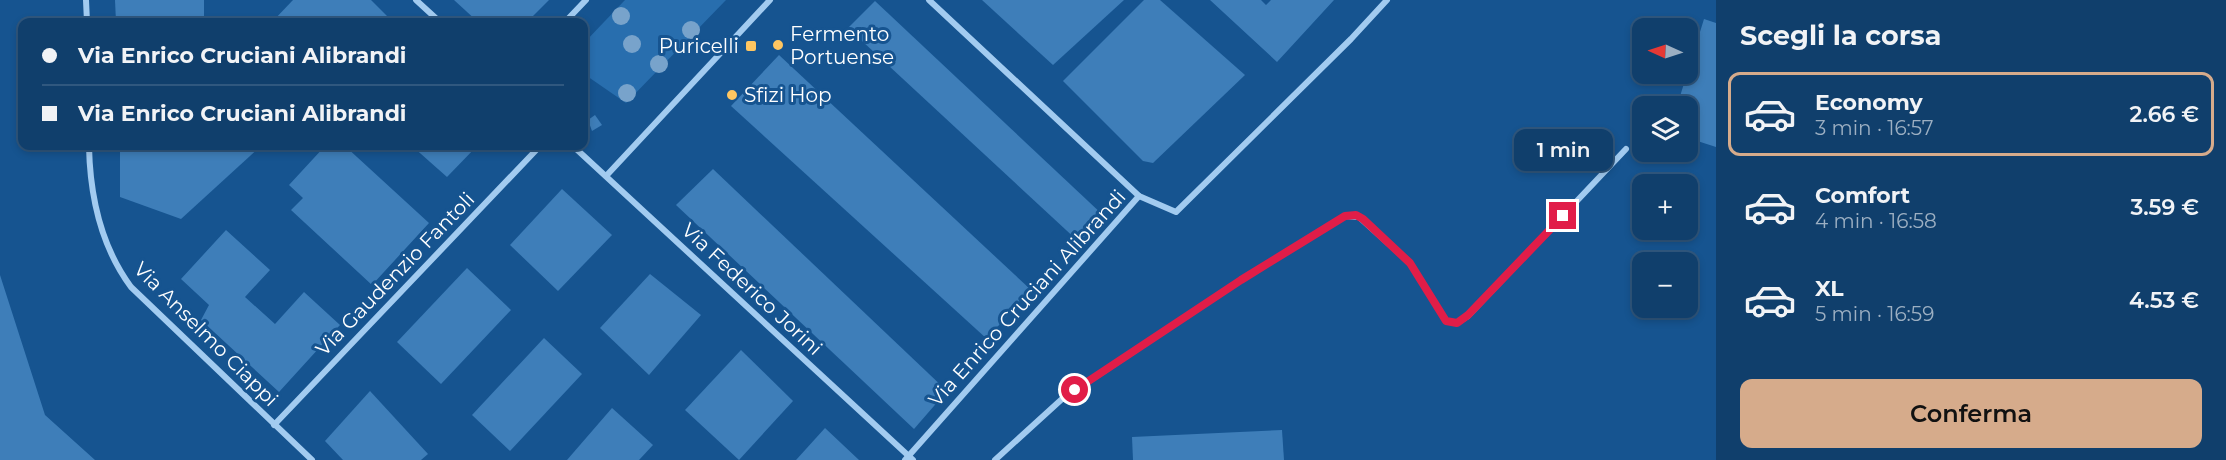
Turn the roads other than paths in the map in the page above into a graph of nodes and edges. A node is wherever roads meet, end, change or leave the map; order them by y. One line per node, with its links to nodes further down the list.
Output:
1 (86, 0): 7 (street)
2 (416, 0): 8 (street)
3 (586, 0): 9 (street)
4 (770, 0): 14 (street)
5 (930, 0): 15 (street)
6 (1387, 0): 15 (street, Via Enrico Cruciani Alibrandi)
7 (87, 18)
8 (436, 18)
9 (569, 18)
10 (1626, 149): 19 (street)
11 (89, 150): 16 (street, Via Anselmo Ciappi)
12 (536, 150): 16 (street, Via Gaudenzio Fantoli)
13 (578, 150): 14 (street, Via Federico Jorini)
14 (607, 175): 17 (street, Via Federico Jorini)
15 (1139, 196): 17 (street, Via Enrico Cruciani Alibrandi)
16 (274, 425): 18 (street, Via Anselmo Ciappi)
17 (909, 459)
18 (312, 460)
19 (995, 460)

